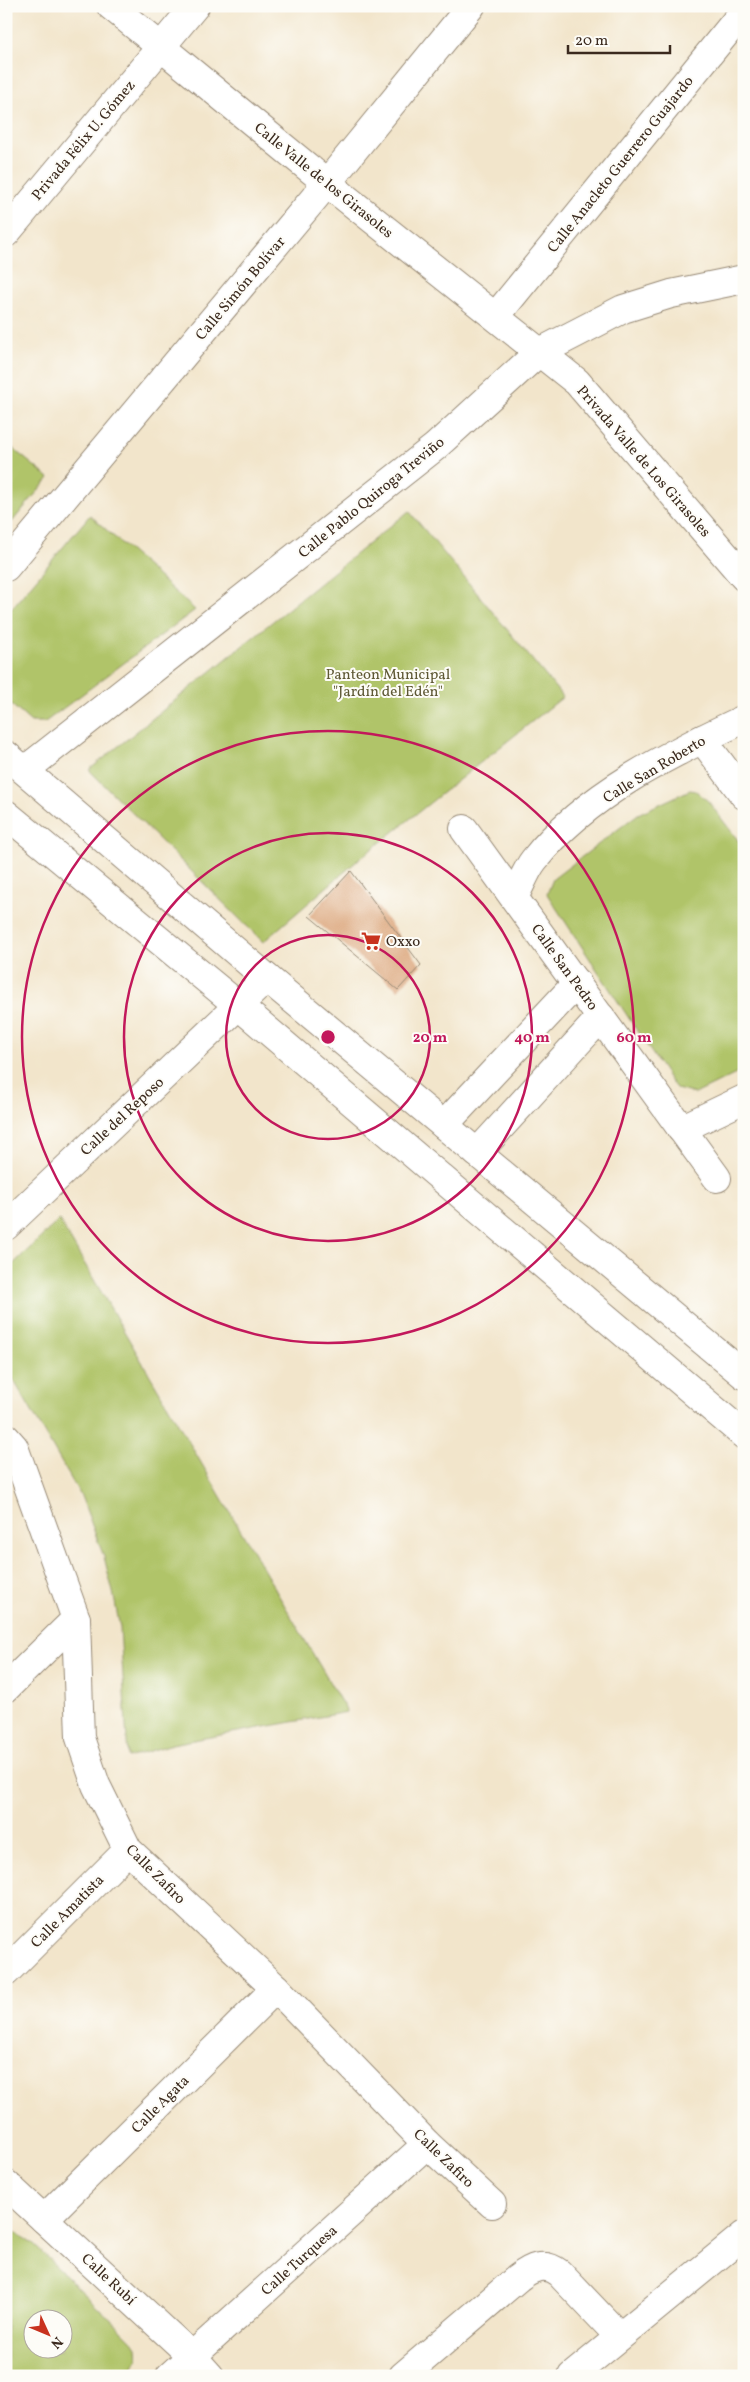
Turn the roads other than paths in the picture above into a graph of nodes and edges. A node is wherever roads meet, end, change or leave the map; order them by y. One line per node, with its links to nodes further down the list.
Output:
1 (111, 6): 5 (street, Calle Valle de los Girasoles)
2 (195, 6): 5 (street, Privada Félix U. Gómez)
3 (471, 6): 6 (street, Calle Simón Bolívar)
4 (744, 11): 9 (street, Calle Anacleto Guerrero Guajardo)
5 (161, 48): 6 (street, Calle Valle de los Girasoles); 7 (street, Privada Félix U. Gómez)
6 (327, 184): 9 (street, Calle Valle de los Girasoles); 11 (street, Calle Simón Bolívar)
7 (6, 233)
8 (744, 279): 10 (street, Calle Pablo Quiroga Treviño)
9 (496, 316): 10 (street, Calle Valle de los Girasoles)
10 (538, 353): 12 (street, Privada Valle de Los Girasoles); 15 (street, Calle Pablo Quiroga Treviño)
11 (6, 567)
12 (744, 577)
13 (744, 719): 14 (street, Calle San Roberto)
14 (702, 739): 16 (street); 19 (street, Calle San Roberto)
15 (15, 763): 20 (street)
16 (744, 795)
17 (6, 814): 22 (street)
18 (464, 829): 19 (street, Calle San Pedro)
19 (514, 897): 21 (street, Calle San Pedro)
20 (267, 978): 22 (street, Calle del Reposo); 25 (street)
21 (577, 983): 23 (street, Calle San Pedro); 25 (street)
22 (239, 1006): 29 (street, Calle del Reposo); 31 (street)
23 (601, 1017): 26 (street, Calle San Pedro); 27 (street)
24 (744, 1099): 26 (street)
25 (444, 1125): 27 (street)
26 (681, 1129): 28 (street, Calle San Pedro)
27 (477, 1153): 30 (street)
28 (717, 1178)
29 (6, 1226)
30 (744, 1375)
31 (744, 1436)
32 (6, 1438): 33 (street, Calle Zafiro)
33 (76, 1619): 34 (street); 35 (street, Calle Zafiro)
34 (6, 1688)
35 (128, 1850): 36 (street, Calle Amatista); 37 (street, Calle Zafiro)
36 (6, 1972)
37 (276, 1988): 38 (street, Calle Zafiro); 41 (street, Calle Agata)
38 (427, 2144): 40 (street, Calle Zafiro); 44 (street, Calle Turquesa)
39 (6, 2185): 41 (street, Calle Rubí)
40 (492, 2204)
41 (44, 2219): 44 (street, Calle Rubí)
42 (739, 2248): 43 (street)
43 (619, 2336): 47 (street); 48 (street)
44 (192, 2356): 45 (street, Calle Turquesa); 46 (street, Calle Rubí)
45 (170, 2376)
46 (210, 2376)
47 (403, 2376)
48 (572, 2376)

